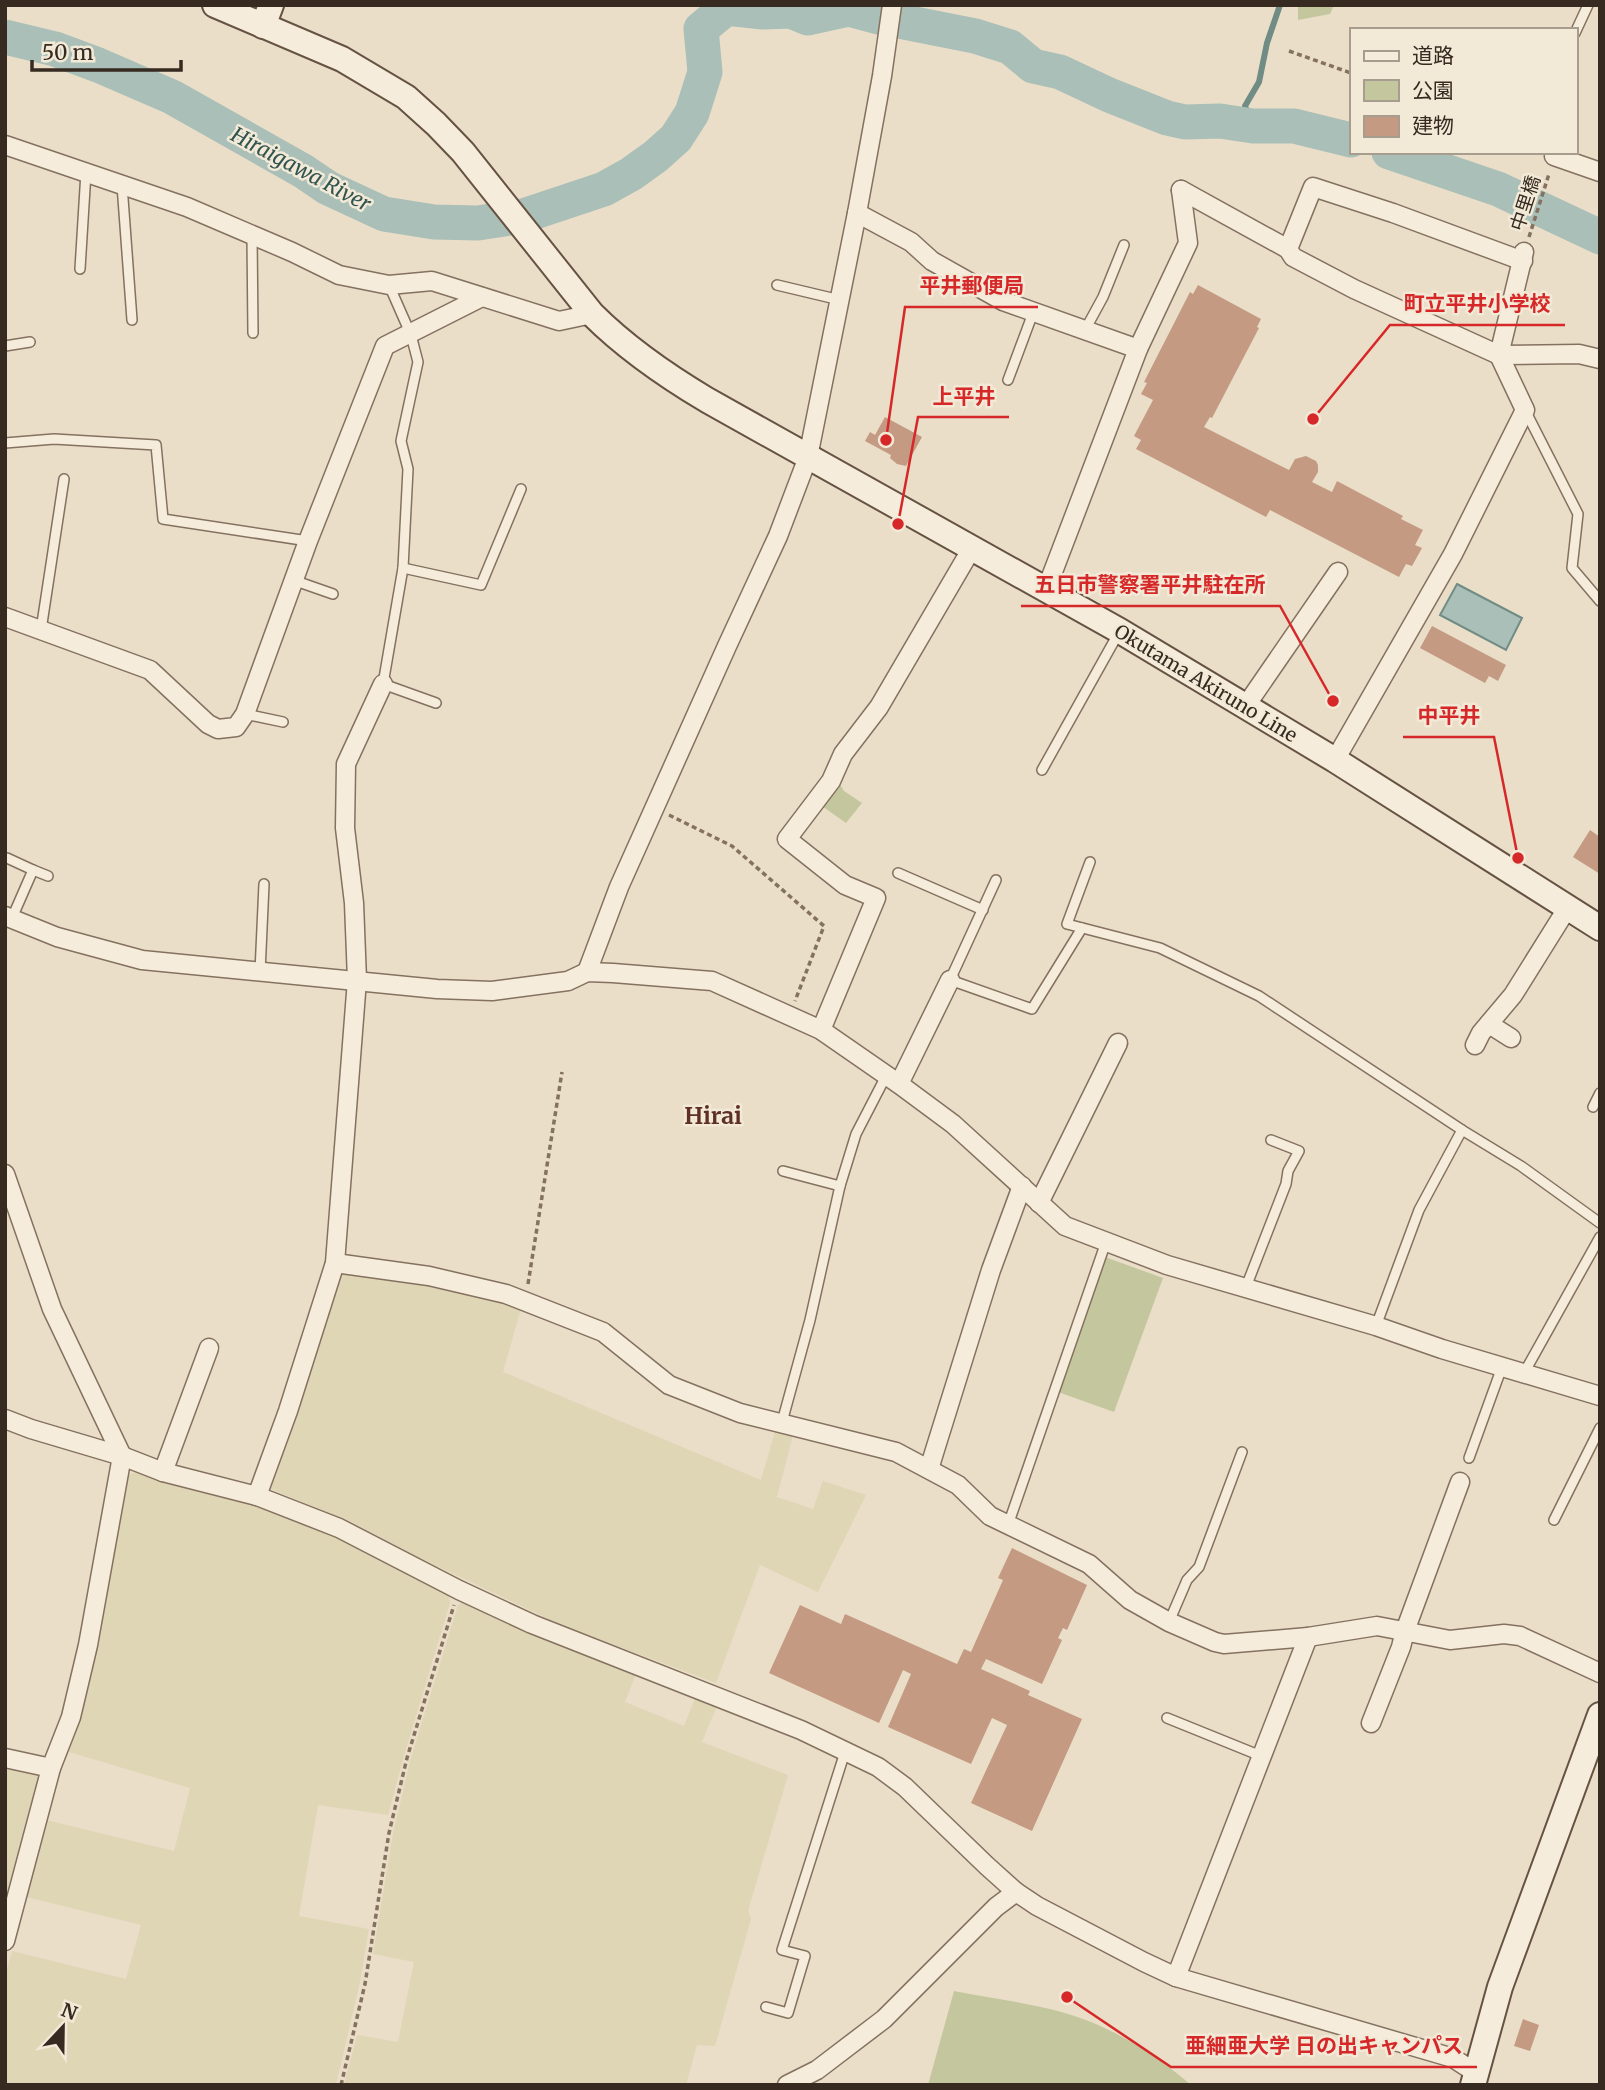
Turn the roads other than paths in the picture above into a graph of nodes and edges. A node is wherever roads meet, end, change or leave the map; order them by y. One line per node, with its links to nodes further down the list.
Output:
1 (215, 5): 4 (main road)
2 (892, 5): 11 (street)
3 (1588, 5): 5 (lane)
4 (267, 15): 21 (main road, Okutama Akiruno Line)
5 (1577, 29)
6 (5, 145): 8 (street)
7 (1554, 157): 9 (street)
8 (86, 172): 10 (street); 15 (lane)
9 (1600, 172)
10 (122, 185): 12 (street); 22 (lane)
11 (857, 213): 19 (street); 20 (street)
12 (252, 236): 16 (street); 24 (lane)
13 (1125, 245): 23 (lane)
14 (1288, 249): 28 (street); 29 (street); 29 (street)
15 (80, 269)
16 (389, 285): 18 (street); 25 (lane)
17 (777, 285): 19 (lane)
18 (482, 297): 21 (street); 25 (street)
19 (840, 300): 34 (street)
20 (1033, 313): 23 (street); 31 (lane)
21 (592, 314): 34 (main road, Okutama Akiruno Line)
22 (132, 320)
23 (1085, 330): 28 (street)
24 (253, 333)
25 (411, 334): 37 (street); 39 (lane)
26 (30, 342): 27 (lane)
27 (5, 346)
28 (1138, 349): 42 (street)
29 (1499, 355): 30 (street); 32 (street)
30 (1600, 359)
31 (1008, 380)
32 (1525, 410): 44 (lane); 53 (street)
33 (5, 443): 37 (lane)
34 (808, 457): 38 (main road, Okutama Akiruno Line); 68 (street)
35 (64, 479): 46 (lane)
36 (521, 489): 39 (lane)
37 (308, 541): 41 (street)
38 (972, 548): 42 (main road, Okutama Akiruno Line); 72 (street)
39 (403, 568): 48 (lane)
40 (1338, 572): 50 (street)
41 (293, 580): 43 (lane); 51 (street)
42 (1046, 590): 47 (main road, Okutama Akiruno Line)
43 (333, 594)
44 (1600, 600)
45 (5, 617): 46 (street)
46 (41, 630): 51 (street)
47 (1120, 631): 50 (main road, Okutama Akiruno Line); 54 (lane)
48 (383, 684): 49 (lane); 70 (street)
49 (436, 703)
50 (1245, 707): 53 (main road, Okutama Akiruno Line)
51 (245, 715): 52 (lane)
52 (283, 722)
53 (1335, 760): 62 (main road, Okutama Akiruno Line)
54 (1042, 770)
55 (7, 858): 57 (lane)
56 (1090, 862): 65 (lane)
57 (33, 870): 59 (lane); 64 (lane)
58 (898, 873): 63 (lane)
59 (48, 876)
60 (996, 880): 63 (lane)
61 (264, 884): 67 (lane)
62 (1568, 907): 66 (main road, Okutama Akiruno Line); 71 (street)
63 (983, 910): 69 (lane)
64 (9, 917): 67 (street)
65 (1083, 928): 69 (lane); 79 (lane)
66 (1600, 928)
67 (260, 972): 70 (street)
68 (587, 972): 70 (street); 72 (street)
69 (950, 980): 76 (street)
70 (357, 981): 89 (street)
71 (1489, 1024): 73 (street); 75 (street)
72 (821, 1030): 76 (street)
73 (1511, 1038)
74 (1118, 1043): 85 (street)
75 (1475, 1045)
76 (892, 1080): 83 (lane); 84 (street)
77 (1600, 1093): 78 (lane)
78 (1593, 1107)
79 (1462, 1130): 86 (lane); 91 (lane)
80 (1271, 1140): 90 (lane)
81 (783, 1171): 83 (lane)
82 (5, 1174): 100 (street)
83 (839, 1186): 97 (lane)
84 (1021, 1186): 85 (street); 102 (street)
85 (1039, 1203): 88 (street)
86 (1600, 1223)
87 (1600, 1237): 94 (lane)
88 (1106, 1242): 90 (street); 107 (lane)
89 (335, 1263): 97 (street); 105 (street)
90 (1246, 1287): 91 (street)
91 (1376, 1326): 93 (street)
92 (209, 1348): 103 (street)
93 (1502, 1367): 94 (street); 101 (lane)
94 (1524, 1375): 95 (street)
95 (1600, 1396)
96 (5, 1419): 100 (street)
97 (782, 1422): 102 (street)
98 (1600, 1427): 106 (lane)
99 (1242, 1452): 108 (lane)
100 (122, 1456): 103 (street); 118 (street)
101 (1469, 1458)
102 (929, 1469): 107 (street)
103 (163, 1472): 105 (street)
104 (1460, 1482): 109 (street)
105 (257, 1496): 115 (street)
106 (1554, 1520)
107 (1008, 1525): 108 (street)
108 (1169, 1622): 110 (street)
109 (1405, 1631): 110 (street); 111 (street); 114 (street)
110 (1308, 1637): 116 (street)
111 (1600, 1673)
112 (1600, 1714): 123 (main road)
113 (1167, 1718): 116 (lane)
114 (1371, 1723)
115 (845, 1752): 119 (street); 122 (lane)
116 (1261, 1756): 121 (street)
117 (5, 1758): 118 (street)
118 (51, 1768): 120 (street)
119 (1016, 1892): 121 (street); 124 (street)
120 (5, 1941)
121 (1176, 1977): 123 (street)
122 (766, 2007)
123 (1479, 2081)
124 (787, 2085)

